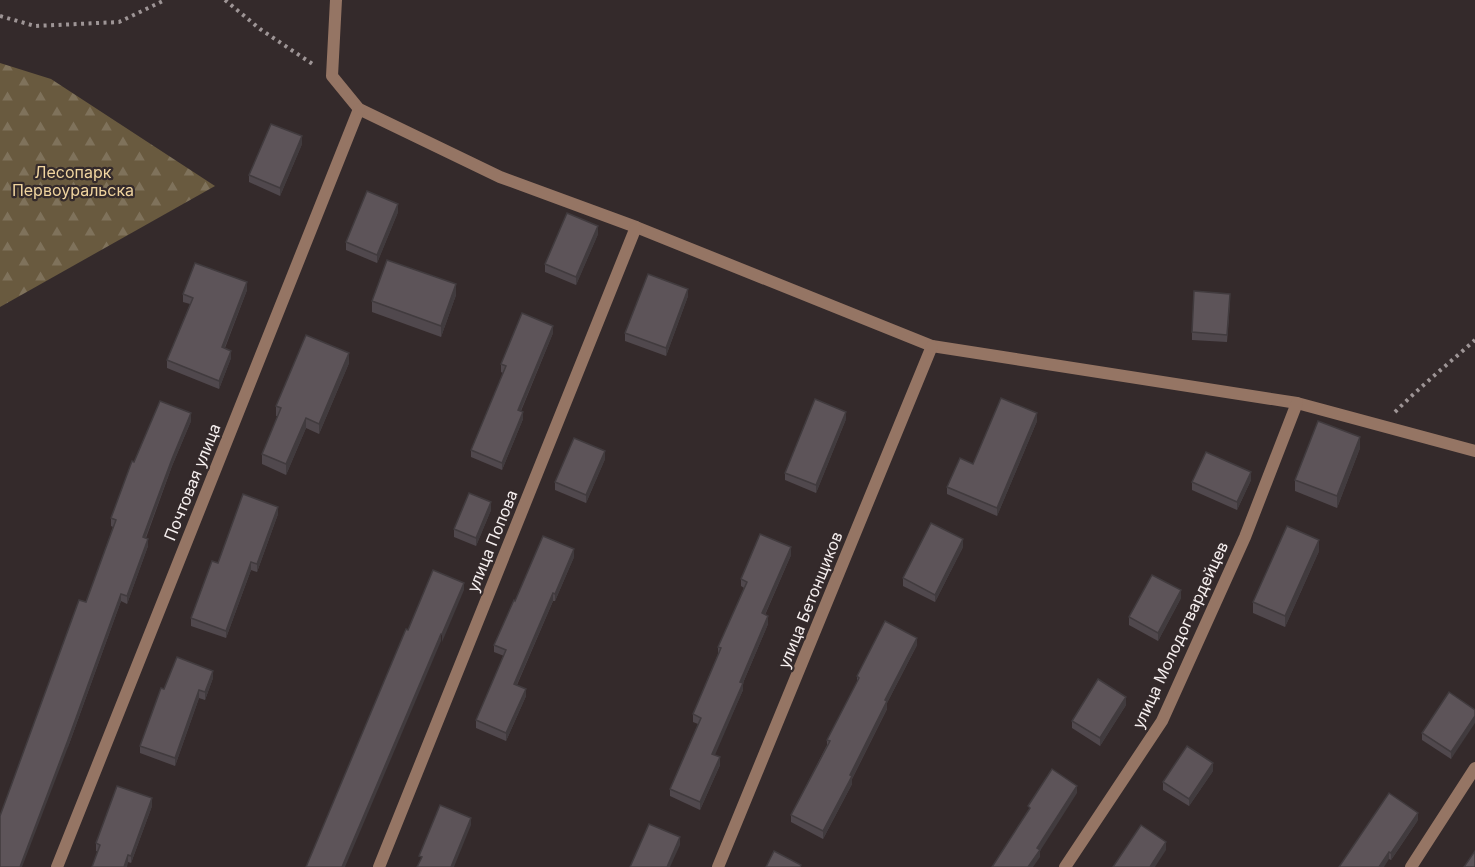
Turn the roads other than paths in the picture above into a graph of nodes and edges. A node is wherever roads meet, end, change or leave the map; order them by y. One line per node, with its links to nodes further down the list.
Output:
1 (336, 0): 2 (street)
2 (359, 109): 3 (street); 8 (street, Почтовая улица)
3 (636, 227): 4 (street); 9 (street, улица Попова)
4 (932, 346): 5 (street); 10 (street, улица Бетонщиков)
5 (1297, 403): 6 (street); 11 (street, улица Молодогвардейцев)
6 (1475, 451)
7 (1475, 768): 12 (street)
8 (57, 867)
9 (379, 867)
10 (718, 867)
11 (1065, 867)
12 (1411, 867)

